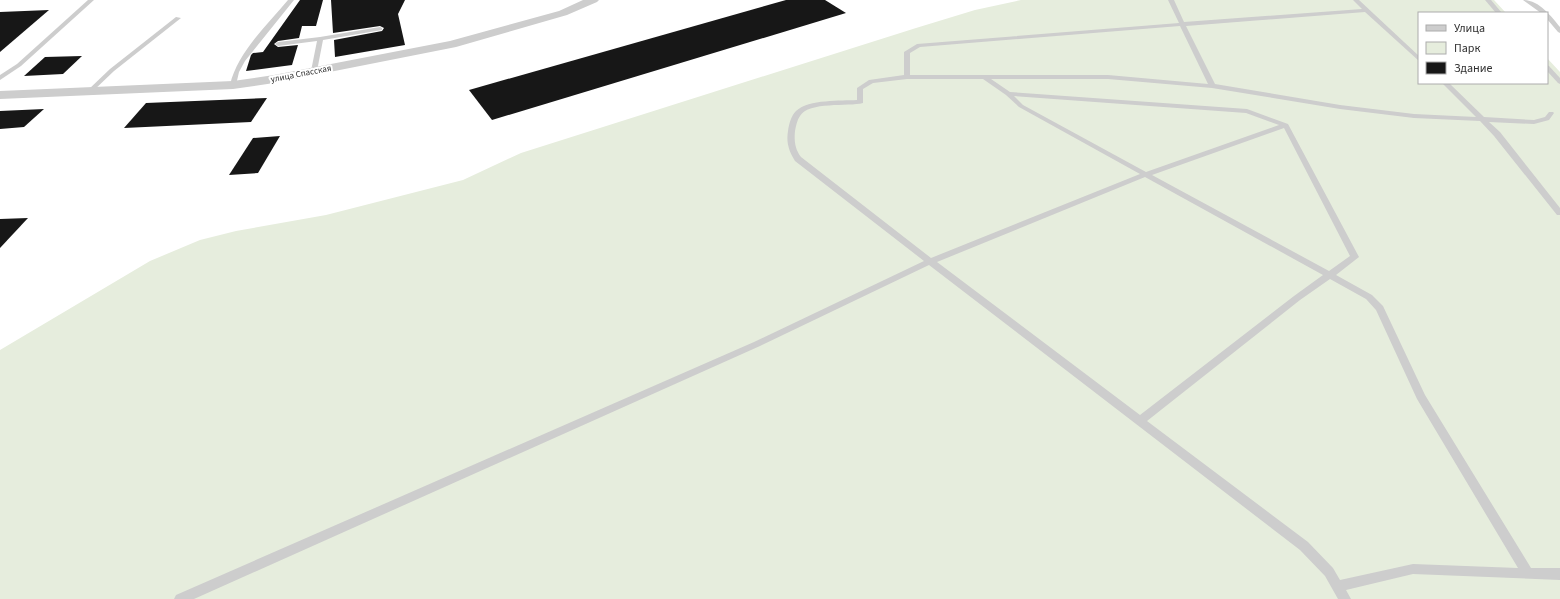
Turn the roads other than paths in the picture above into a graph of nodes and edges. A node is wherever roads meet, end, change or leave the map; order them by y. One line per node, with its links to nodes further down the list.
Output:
1 (91, 0): 23 (lane)
2 (291, 0): 26 (lane)
3 (593, 0): 20 (street, улица Спасская)
4 (1171, 0): 13 (lane)
5 (1356, 0): 8 (lane)
6 (1488, 0): 9 (lane)
7 (1526, 0): 10 (lane)
8 (1366, 10): 13 (lane); 18 (lane)
9 (1498, 12)
10 (1543, 12)
11 (1548, 16): 15 (lane)
12 (178, 18): 28 (lane)
13 (1182, 24): 21 (lane); 27 (lane)
14 (380, 29): 16 (lane)
15 (1560, 31)
16 (320, 39): 17 (lane); 20 (lane)
17 (278, 44)
18 (1418, 58)
19 (1548, 68): 24 (lane)
20 (314, 71): 26 (street, улица Спасская)
21 (907, 77): 22 (lane); 36 (lane)
22 (984, 77): 27 (lane); 29 (lane)
23 (0, 78)
24 (1560, 82)
25 (1446, 84): 32 (lane)
26 (232, 86): 28 (street, улица Спасская)
27 (1212, 86): 32 (lane)
28 (90, 90): 30 (street, улица Спасская)
29 (1008, 94): 33 (lane); 34 (lane)
30 (0, 95)
31 (1551, 113): 32 (lane)
32 (1485, 120): 35 (lane)
33 (1286, 125): 34 (lane); 37 (lane)
34 (1147, 174): 36 (lane); 37 (lane)
35 (1560, 213)
36 (931, 261): 38 (lane); 42 (lane)
37 (1330, 275): 38 (lane); 39 (lane)
38 (1140, 421): 41 (lane)
39 (1528, 574): 40 (lane); 41 (lane)
40 (1560, 574)
41 (1337, 586): 43 (lane)
42 (180, 599)
43 (1345, 599)

